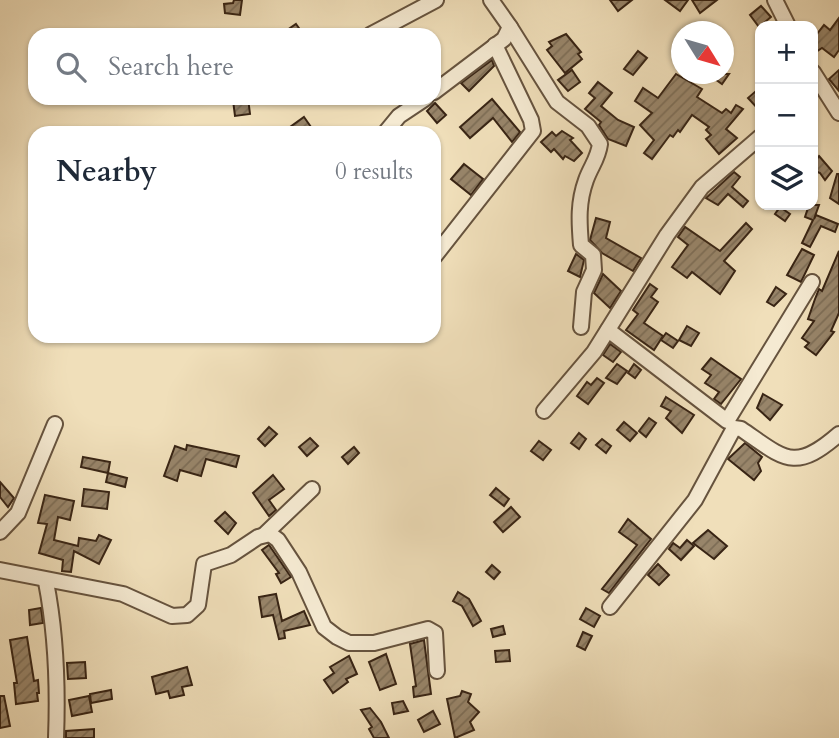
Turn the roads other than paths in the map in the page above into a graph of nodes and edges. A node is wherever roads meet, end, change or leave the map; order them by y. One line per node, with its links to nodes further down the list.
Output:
1 (436, 0): 6 (street)
2 (491, 0): 5 (street)
3 (775, 0): 4 (street)
4 (786, 21)
5 (510, 27): 7 (street); 16 (street)
6 (383, 28)
7 (495, 45): 9 (street); 14 (street)
8 (818, 82): 11 (street)
9 (441, 87)
10 (416, 105): 12 (street)
11 (839, 113)
12 (391, 126)
13 (755, 141): 17 (street)
14 (441, 248)
15 (812, 282): 17 (street)
16 (581, 327)
17 (608, 330): 18 (street)
18 (544, 411)
19 (55, 424): 22 (street)
20 (839, 433): 26 (street)
21 (312, 489): 23 (street)
22 (0, 532)
23 (264, 535): 25 (street); 27 (street)
24 (0, 570): 25 (street)
25 (47, 582): 28 (street)
26 (610, 607)
27 (437, 671)
28 (56, 738)

